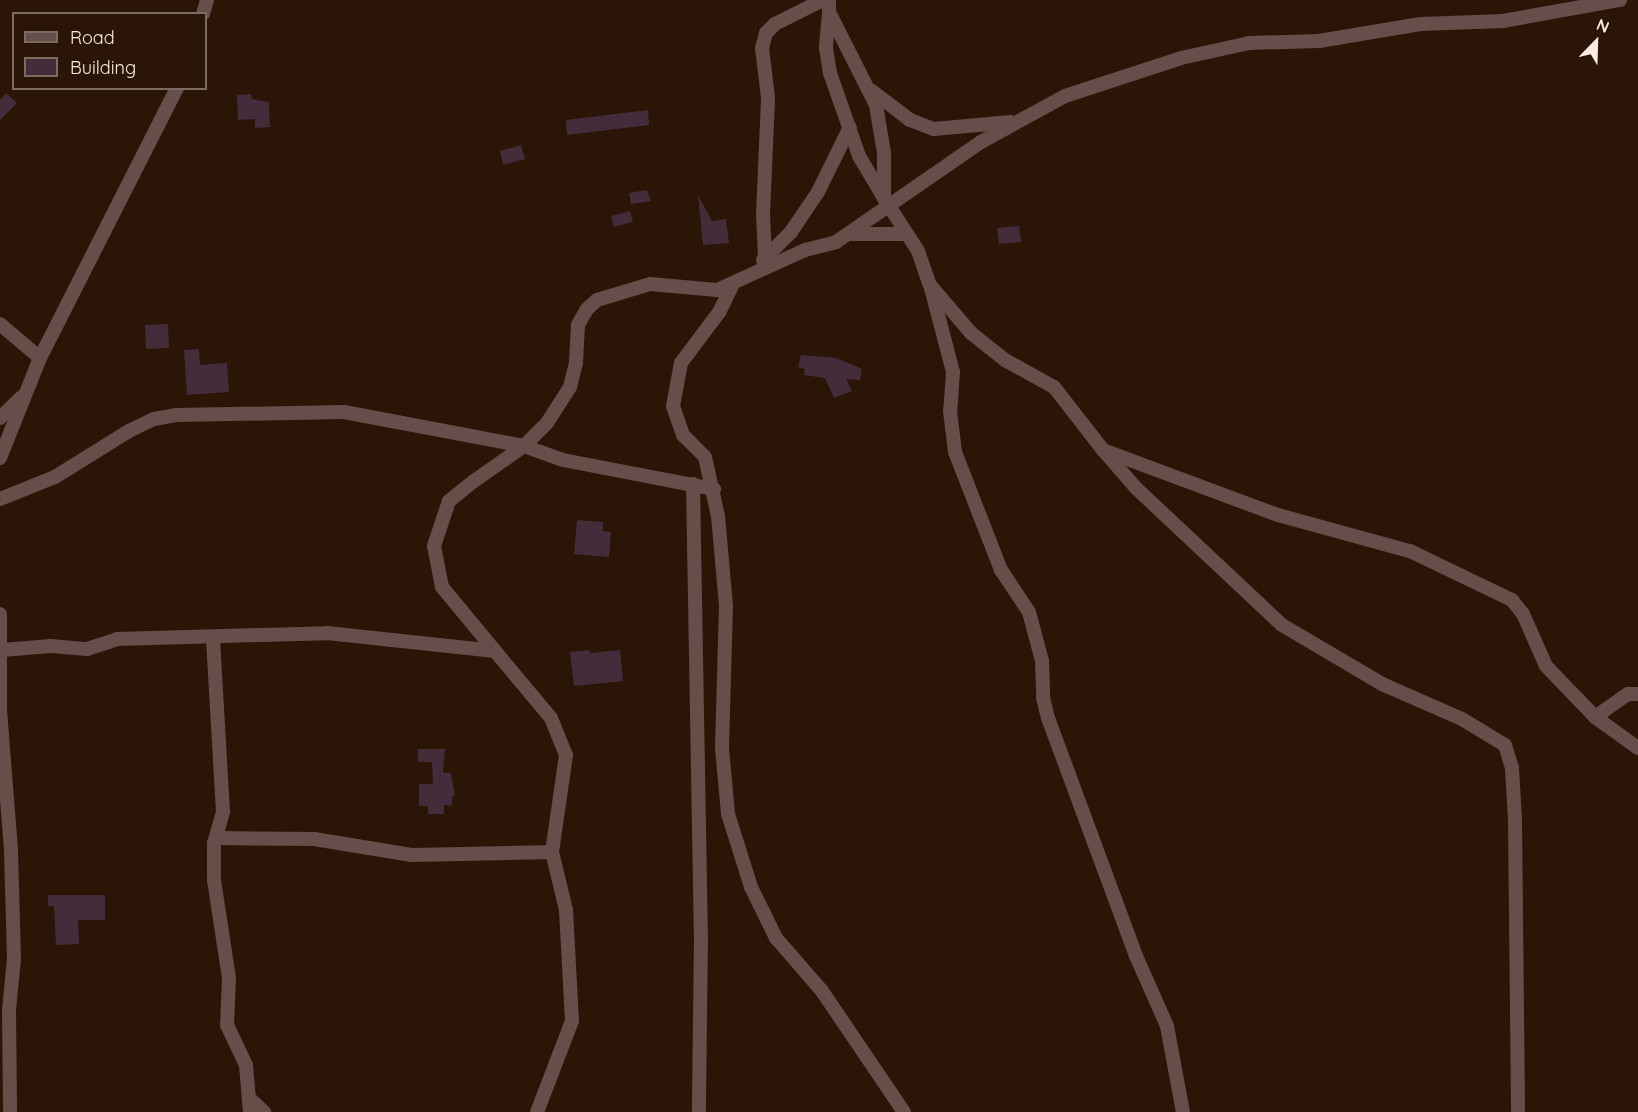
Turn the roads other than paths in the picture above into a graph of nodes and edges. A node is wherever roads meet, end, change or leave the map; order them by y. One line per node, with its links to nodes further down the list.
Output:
1 (1620, 0): 5 (street)
2 (827, 4): 4 (street); 6 (street); 10 (street)
3 (176, 90): 15 (street)
4 (872, 91): 5 (street); 7 (street)
5 (1020, 121): 7 (street)
6 (850, 127): 7 (street); 10 (street)
7 (886, 201): 8 (street); 9 (street)
8 (852, 234): 9 (street); 11 (street)
9 (905, 234): 12 (street)
10 (765, 256): 11 (street)
11 (755, 271): 13 (street)
12 (930, 285): 19 (street); 40 (street)
13 (732, 286): 18 (street); 22 (street)
14 (0, 324): 15 (street)
15 (40, 358): 16 (street)
16 (25, 393): 17 (street); 20 (street)
17 (0, 418)
18 (524, 446): 21 (street); 23 (street); 27 (street)
19 (1103, 450): 29 (street); 41 (street)
20 (0, 458)
21 (693, 484): 22 (street); 38 (street)
22 (714, 489): 39 (street)
23 (0, 499)
24 (0, 614): 26 (street)
25 (213, 639): 26 (street); 27 (street); 31 (street)
26 (2, 650): 33 (street)
27 (495, 651): 32 (street)
28 (1638, 694): 29 (street)
29 (1595, 717): 30 (street)
30 (1638, 748)
31 (216, 838): 32 (street); 34 (street)
32 (552, 852): 37 (street)
33 (4, 1010): 35 (street)
34 (250, 1105): 36 (street)
35 (10, 1112)
36 (264, 1112)
37 (536, 1112)
38 (699, 1112)
39 (904, 1112)
40 (1183, 1112)
41 (1518, 1112)

